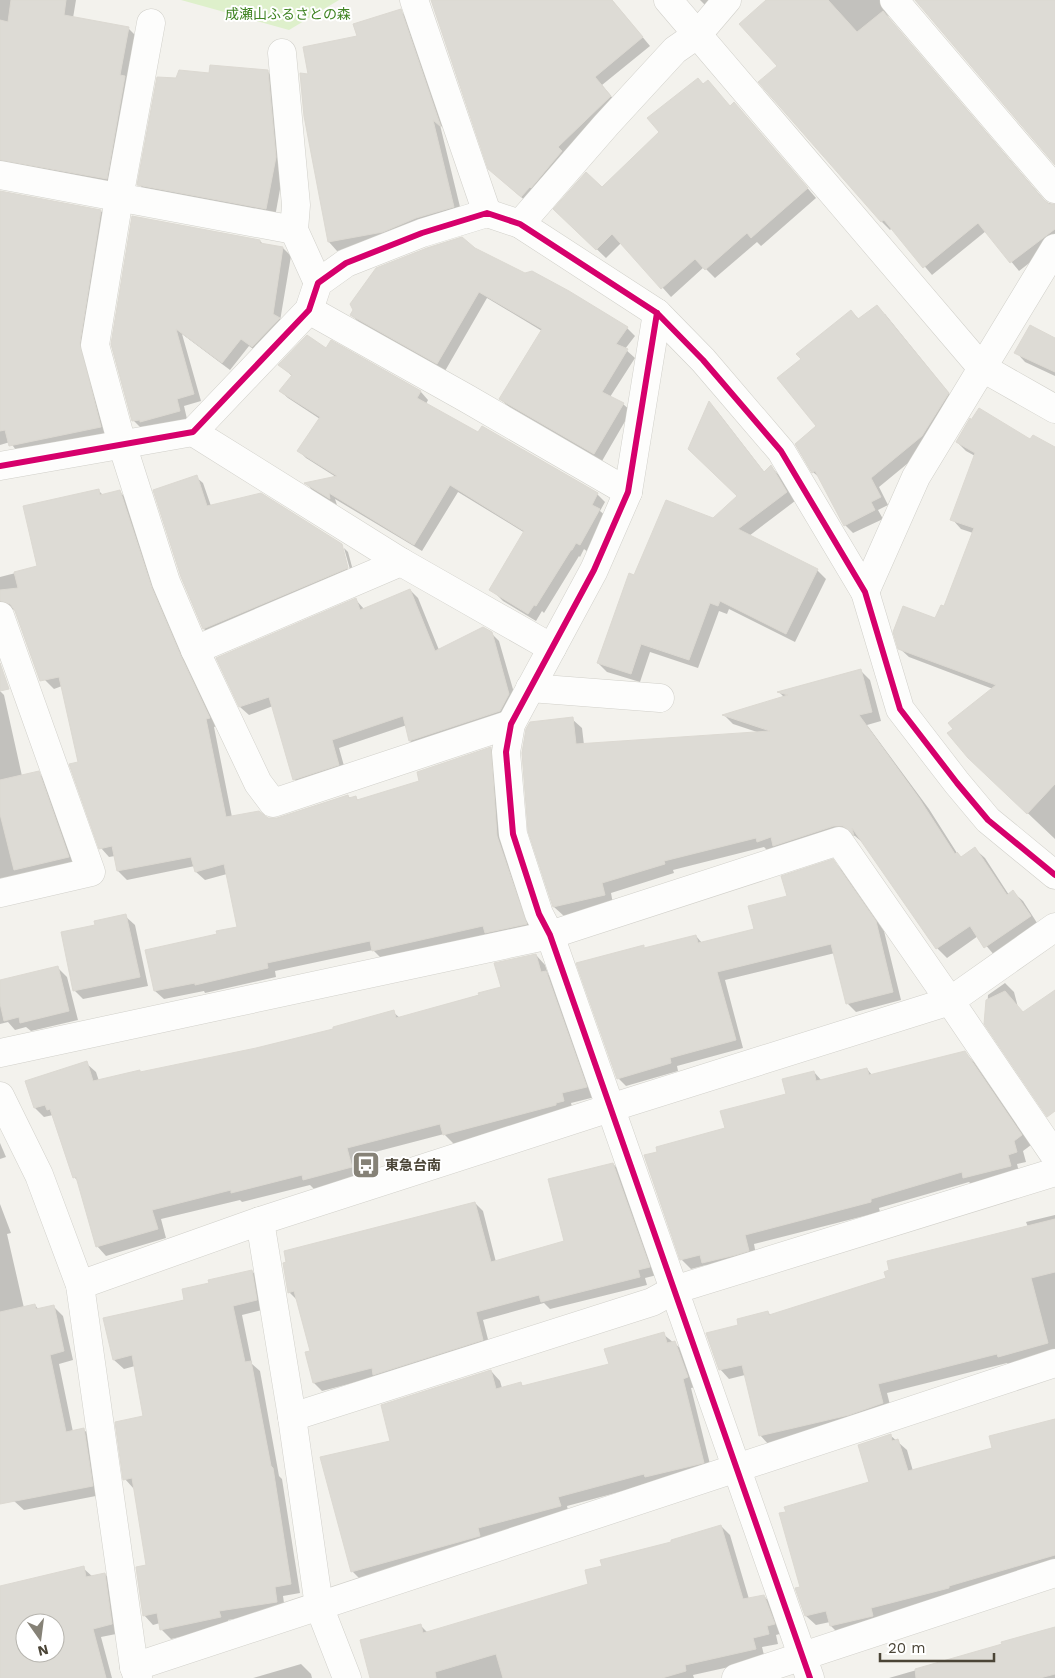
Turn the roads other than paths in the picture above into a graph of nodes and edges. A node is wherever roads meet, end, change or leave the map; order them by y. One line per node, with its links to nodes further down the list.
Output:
1 (414, 0): 11 (street)
2 (668, 0): 6 (street)
3 (727, 0): 6 (street)
4 (894, 0): 9 (street)
5 (151, 23): 10 (street)
6 (698, 34): 12 (street); 18 (street)
7 (282, 53): 13 (street)
8 (0, 176): 10 (street)
9 (1055, 189)
10 (119, 198): 13 (street); 21 (street)
11 (487, 213): 12 (street); 15 (street)
12 (520, 224): 17 (street)
13 (294, 230): 15 (street)
14 (1055, 248): 18 (street)
15 (318, 283): 16 (street)
16 (309, 310): 20 (street); 23 (street)
17 (657, 313): 23 (street); 25 (street)
18 (981, 367): 19 (street); 25 (street)
19 (1055, 409)
20 (193, 432): 21 (street); 24 (street)
21 (122, 444): 22 (street); 28 (street)
22 (0, 466)
23 (628, 492): 27 (street)
24 (401, 562): 27 (street); 28 (street)
25 (865, 592): 32 (street)
26 (0, 616): 33 (street)
27 (552, 648): 29 (street)
28 (195, 650): 31 (street)
29 (530, 688): 30 (street); 31 (street)
30 (660, 698)
31 (511, 724): 35 (street)
32 (1055, 875)
33 (0, 893)
34 (1055, 926): 36 (street)
35 (550, 935): 36 (street); 37 (street); 39 (street)
36 (950, 1001): 39 (street); 40 (street)
37 (0, 1053)
38 (0, 1096): 43 (street)
39 (610, 1108): 42 (street); 44 (street)
40 (1055, 1156)
41 (1055, 1172): 44 (street)
42 (260, 1221): 43 (street); 46 (street)
43 (80, 1285): 51 (street)
44 (674, 1290): 46 (street); 47 (street)
45 (1055, 1363): 47 (street)
46 (292, 1417): 49 (street)
47 (736, 1469): 49 (street); 50 (street)
48 (1055, 1573): 50 (street)
49 (319, 1606): 51 (street); 52 (street)
50 (806, 1667): 53 (street)
51 (136, 1672)
52 (346, 1678)
53 (736, 1678)

